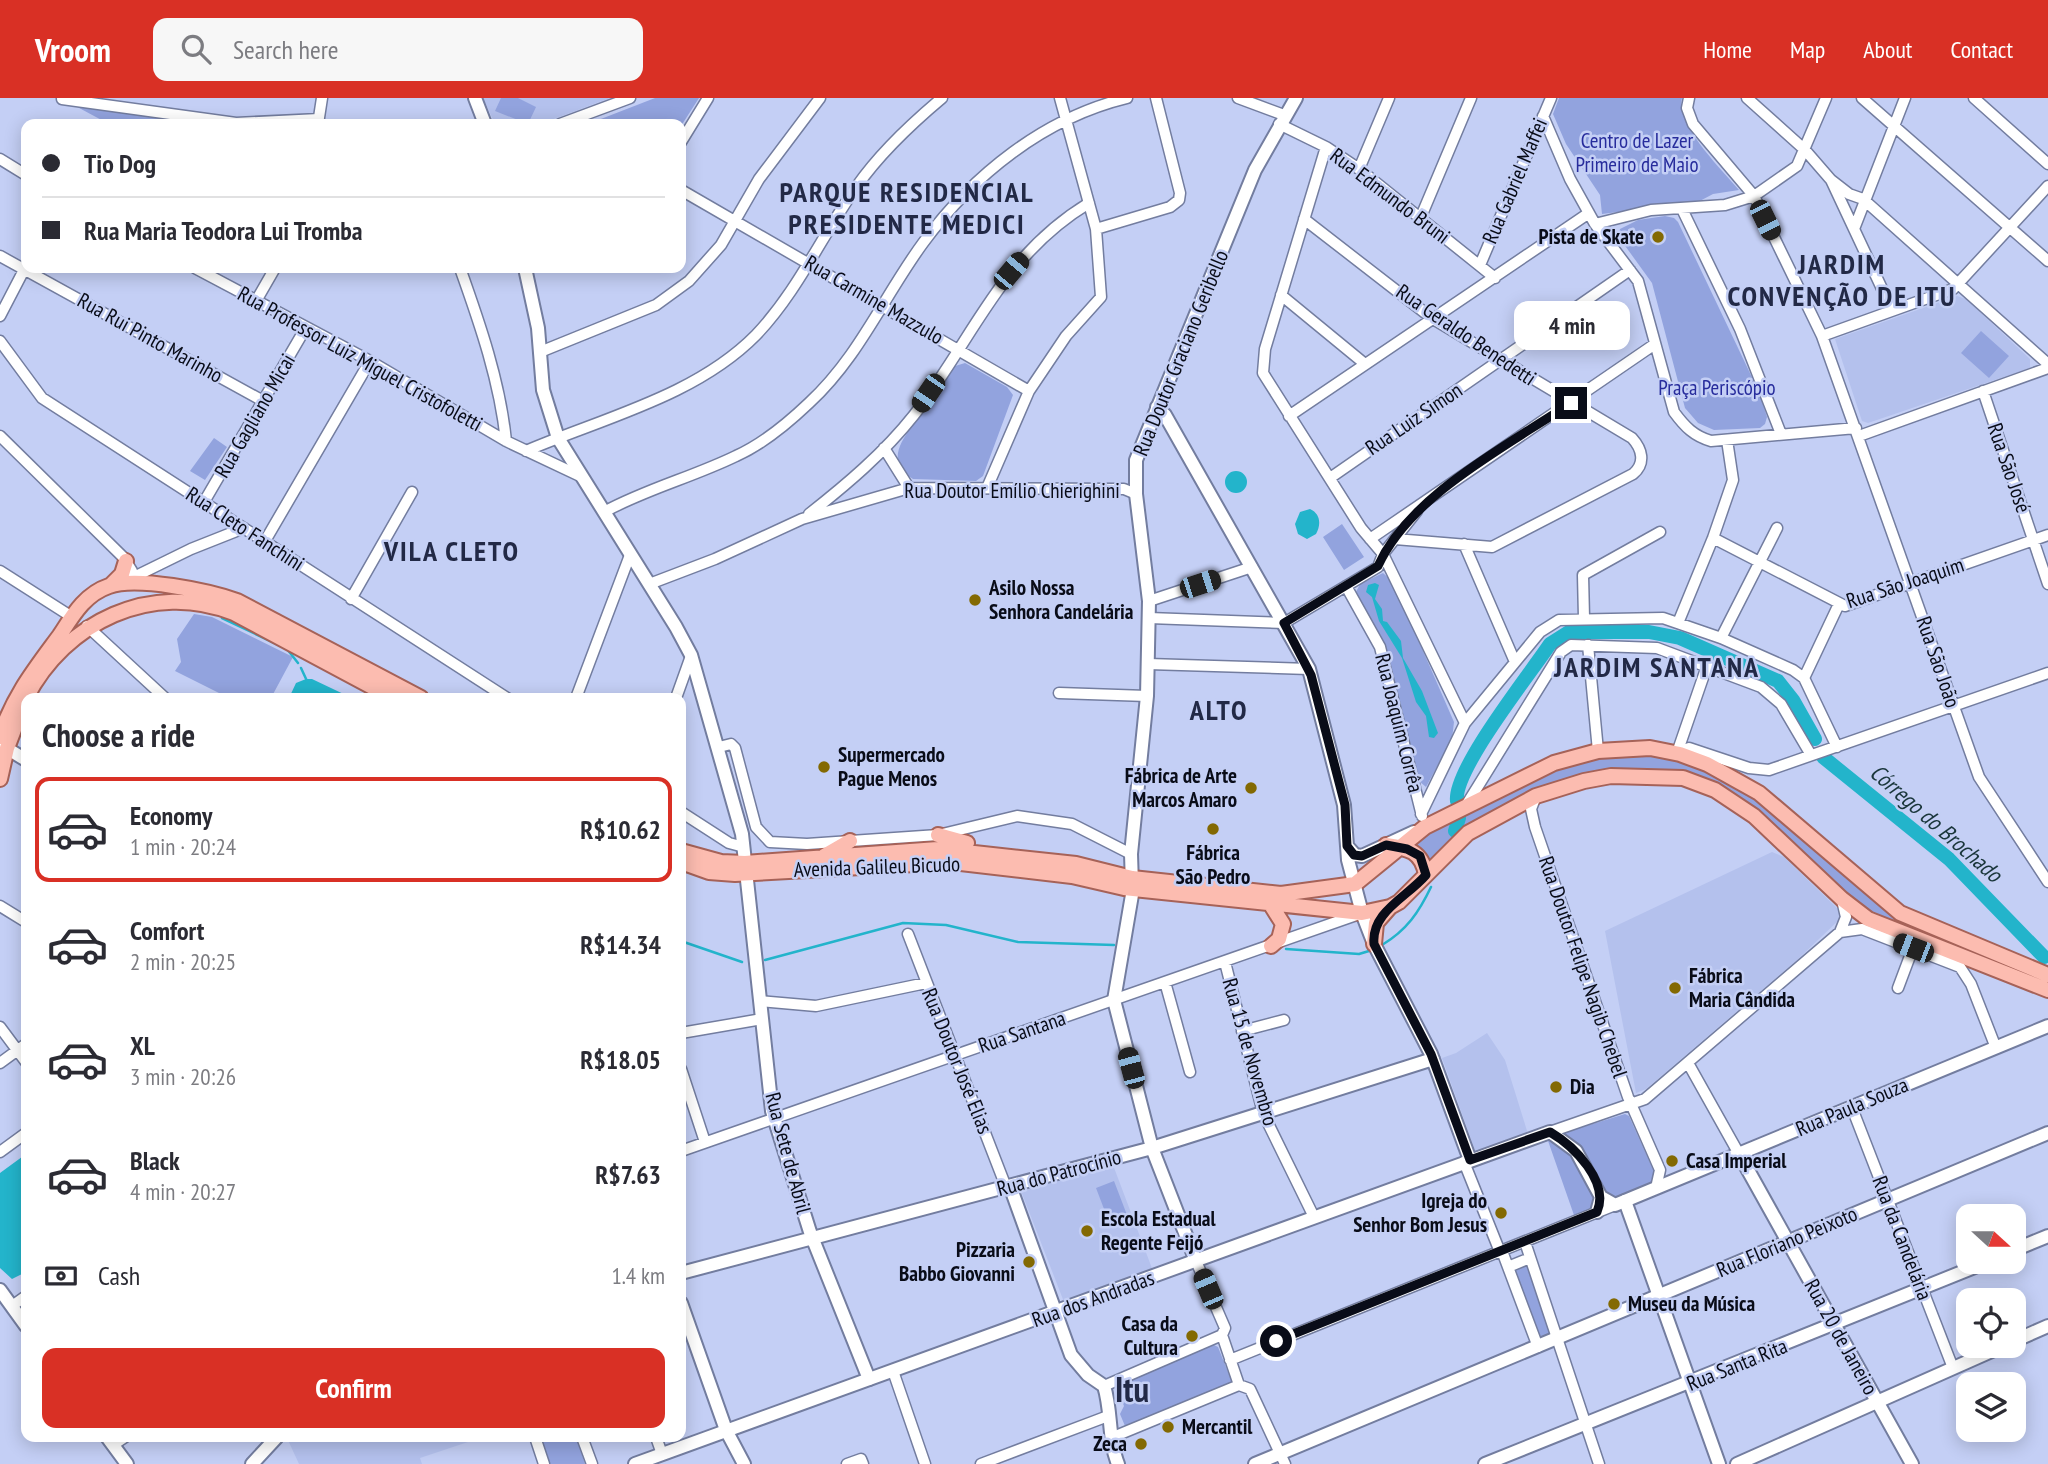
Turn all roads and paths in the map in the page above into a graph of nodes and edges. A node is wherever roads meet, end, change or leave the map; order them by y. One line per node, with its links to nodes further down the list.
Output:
1 (321, 98): 24 (street)
2 (475, 98): 25 (street)
3 (630, 98): 26 (street)
4 (708, 98): 30 (street)
5 (820, 98): 49 (street)
6 (942, 98): 56 (street)
7 (1059, 98): 27 (street)
8 (1127, 98): 27 (street)
9 (1156, 98): 53 (street)
10 (1238, 98): 28 (street, Rua Edmundo Bruni)
11 (1296, 98): 28 (street, Rua Doutor Graciano Geribello)
12 (1389, 98): 36 (street)
13 (1471, 98): 48 (street)
14 (1551, 98): 22 (street, Rua Gabriel Maffei)
15 (1689, 98): 42 (street, Rua São João)
16 (1747, 98): 32 (street)
17 (1826, 98): 32 (street)
18 (1862, 98): 29 (street)
19 (1905, 98): 29 (street)
20 (1974, 98): 34 (street)
21 (62, 99): 23 (street)
22 (1543, 116): 46 (street); 57 (street, Rua Gabriel Maffei)
23 (215, 119)
24 (319, 119)
25 (483, 119)
26 (573, 119)
27 (1068, 119): 44 (street); 70 (street)
28 (1282, 120): 31 (street, Rua Edmundo Bruni); 88 (street, Rua Doutor Graciano Geribello)
29 (1894, 126): 43 (street); 52 (street)
30 (686, 134)
31 (1326, 147): 36 (street, Rua Edmundo Bruni); 47 (street)
32 (1805, 150): 35 (street); 37 (street)
33 (0, 159): 38 (street)
34 (2048, 164)
35 (1818, 165): 37 (street); 39 (street)
36 (1359, 169): 48 (street, Rua Edmundo Bruni)
37 (1794, 170): 42 (street)
38 (21, 172)
39 (1831, 180): 43 (street); 51 (street)
40 (2048, 186): 52 (street)
41 (686, 193): 49 (street, Rua Carmine Mazzulo)
42 (1754, 196): 45 (street); 75 (street, Rua São João)
43 (1863, 199): 51 (street); 67 (street)
44 (1089, 203): 53 (street); 78 (street)
45 (1682, 208): 50 (street); 91 (street)
46 (1589, 213): 50 (street); 66 (street)
47 (1304, 219): 68 (street); 73 (street, Rua Geraldo Benedetti)
48 (1420, 219): 57 (street, Rua Edmundo Bruni)
49 (736, 221): 56 (street, Rua Carmine Mazzulo); 79 (street)
50 (1595, 225): 59 (street)
51 (1852, 225): 71 (street)
52 (2010, 227): 55 (street); 67 (street)
53 (1096, 229): 84 (street)
54 (0, 256): 58 (street, Rua Rui Pinto Marinho)
55 (2048, 261)
56 (809, 262): 70 (street, Rua Carmine Mazzulo); 93 (street)
57 (1480, 265): 66 (street, Rua Edmundo Bruni)
58 (21, 266)
59 (1630, 270): 77 (street); 81 (street, Rua Luiz Simon)
60 (22, 273): 72 (street)
61 (34, 273): 86 (street, Rua Rui Pinto Marinho)
62 (204, 273): 69 (street, Rua Professor Luiz Miguel Cristofoletti)
63 (272, 273): 69 (street)
64 (462, 273): 95 (street)
65 (526, 273): 79 (street, Rua Sete de Abril)
66 (1495, 278): 73 (street)
67 (1960, 283): 71 (street); 83 (street)
68 (1281, 295): 82 (street); 89 (street)
69 (256, 301): 74 (street, Rua Professor Luiz Miguel Cristofoletti)
70 (883, 305): 78 (street, Rua Carmine Mazzulo); 107 (street)
71 (1892, 310): 75 (street)
72 (0, 316)
73 (1433, 318): 81 (street, Rua Geraldo Benedetti); 82 (street)
74 (304, 329): 80 (street, Rua Professor Luiz Miguel Cristofoletti); 86 (street, Rua Gagliano Micai)
75 (1822, 336): 90 (street, Rua São João)
76 (0, 341): 105 (street, Rua Cleto Fanchini)
77 (1655, 344): 87 (street); 94 (street)
78 (958, 349): 84 (street, Rua Carmine Mazzulo); 96 (street)
79 (540, 352): 93 (street, Rua Sete de Abril)
80 (369, 361): 95 (street, Rua Professor Luiz Miguel Cristofoletti); 119 (street)
81 (1499, 361): 87 (street, Rua Geraldo Benedetti); 99 (street, Rua Luiz Simon)
82 (1365, 364): 89 (street)
83 (2048, 366): 85 (street)
84 (1029, 391): 101 (street)
85 (1983, 391): 90 (street); 118 (street, Rua São José)
86 (263, 401): 105 (street, Rua Gagliano Micai)
87 (1571, 403): 109 (street); 120 (street, Rua Geraldo Benedetti)
88 (1157, 407): 104 (street, Rua Doutor Graciano Geribello); 124 (street)
89 (1289, 416): 99 (street)
90 (1857, 432): 91 (street); 127 (street, Rua São João)
91 (1781, 434): 94 (street)
92 (0, 436): 125 (street)
93 (558, 438): 97 (street); 98 (street, Rua Sete de Abril)
94 (1727, 440): 114 (street)
95 (506, 441): 97 (street, Rua Professor Luiz Miguel Cristofoletti)
96 (884, 448): 100 (street); 103 (street)
97 (526, 451): 98 (street, Rua Professor Luiz Miguel Cristofoletti)
98 (583, 477): 107 (street, Rua Sete de Abril)
99 (1329, 478): 115 (street)
100 (909, 488): 101 (street, Rua Doutor Emílio Chierighini); 106 (street, Rua Doutor Emílio Chierighini)
101 (986, 488): 104 (street, Rua Doutor Emílio Chierighini)
102 (412, 492): 131 (street)
103 (835, 494): 106 (street); 108 (street)
104 (1136, 494): 132 (street, Rua Doutor Graciano Geribello)
105 (204, 502): 110 (street, Rua Cleto Fanchini)
106 (840, 508): 108 (street, Rua Doutor Emílio Chierighini)
107 (604, 512): 122 (street, Rua Sete de Abril)
108 (802, 519): 128 (street, Rua Doutor Emílio Chierighini)
109 (1403, 521): 115 (street); 116 (street); 117 (street)
110 (244, 528): 119 (street, Rua Cleto Fanchini); 125 (street)
111 (1777, 528): 123 (street)
112 (1660, 532): 137 (street)
113 (2048, 535): 118 (street, Rua São Joaquim)
114 (1713, 538): 123 (street); 139 (street)
115 (1370, 539): 121 (street)
116 (1395, 539): 117 (street, Rua Geraldo Benedetti); 121 (street)
117 (1423, 540): 120 (street, Rua Geraldo Benedetti)
118 (2033, 540): 127 (street, Rua São Joaquim); 129 (street, Rua São José)
119 (265, 541): 131 (street, Rua Cleto Fanchini)
120 (1464, 544): 144 (street)
121 (1383, 554): 130 (street); 161 (street)
122 (630, 555): 128 (street, Rua Sete de Abril); 155 (street)
123 (1759, 562): 133 (street); 141 (street)
124 (1252, 567): 132 (street); 138 (street)
125 (134, 570): 134 (main road); 135 (main road); 153 (main road)
126 (0, 571): 135 (street)
127 (1910, 582): 133 (street, Rua São Joaquim); 160 (street, Rua São João)
128 (652, 583): 143 (street, Rua Sete de Abril)
129 (2048, 584)
130 (1346, 586): 138 (street); 175 (street, Rua Joaquim Corrêa)
131 (351, 600): 154 (street, Rua Cleto Fanchini)
132 (1149, 601): 136 (street, Rua Doutor Graciano Geribello)
133 (1839, 604): 149 (street, Rua São Joaquim)
134 (124, 612): 140 (main road); 152 (main road)
135 (72, 617): 162 (main road)
136 (1149, 618): 138 (street); 145 (street, Rua Doutor Graciano Geribello)
137 (1584, 618): 139 (street); 144 (street)
138 (1284, 623): 147 (street)
139 (1678, 623): 141 (street)
140 (87, 626): 150 (main road); 151 (street)
141 (1721, 638): 149 (street)
142 (1588, 645): 146 (street); 165 (street); 172 (street)
143 (691, 655): 156 (street); 163 (street, Rua Sete de Abril)
144 (1515, 662): 161 (street)
145 (1148, 664): 147 (street); 158 (street, Rua Doutor Graciano Geribello)
146 (1707, 666): 166 (street); 167 (street)
147 (1309, 669): 180 (street)
148 (2048, 673): 160 (street)
149 (1804, 678): 164 (street)
150 (29, 693)
151 (159, 693)
152 (384, 693)
153 (412, 693)
154 (499, 693)
155 (578, 693)
156 (678, 693)
157 (1059, 693): 158 (street)
158 (1147, 696): 184 (street, Rua Doutor Graciano Geribello)
159 (21, 707): 162 (main road)
160 (1954, 707): 164 (street); 190 (street, Rua São João)
161 (1465, 723): 175 (street)
162 (2, 743): 168 (street); 169 (main road)
163 (719, 747): 178 (street); 181 (street, Rua Sete de Abril)
164 (1837, 747): 167 (street)
165 (1598, 751): 166 (main road); 170 (main road); 172 (main road)
166 (1678, 753): 167 (street); 205 (main road)
167 (1811, 755)
168 (21, 756)
169 (0, 779)
170 (1584, 781): 171 (main road); 193 (main road)
171 (1536, 796): 173 (main road); 176 (street, Rua Doutor Felipe Nagib Chebel)
172 (1467, 804): 175 (main road)
173 (1503, 812): 176 (street); 189 (main road)
174 (686, 815): 181 (street)
175 (1424, 822): 179 (street); 182 (main road)
176 (1535, 827): 227 (street, Rua Doutor Felipe Nagib Chebel)
177 (938, 835): 178 (street); 184 (street); 185 (main road)
178 (850, 841): 186 (main road)
179 (1386, 845): 180 (street); 182 (main road)
180 (1347, 846): 192 (street)
181 (744, 847): 188 (street, Rua Sete de Abril)
182 (1402, 847): 189 (main road); 192 (main road)
183 (686, 852): 188 (main road)
184 (1131, 854): 191 (street, Rua Doutor Graciano Geribello)
185 (1001, 856): 186 (main road); 191 (main road)
186 (821, 857): 188 (main road)
187 (686, 864): 188 (main road)
188 (745, 869): 191 (main road, Avenida Galileu Bicudo); 211 (street, Rua Sete de Abril)
189 (1426, 875): 196 (main road)
190 (2048, 882)
191 (1132, 883): 192 (main road); 194 (main road); 210 (street, Rua Doutor Graciano Geribello)
192 (1355, 884): 197 (street)
193 (1842, 900): 199 (street); 209 (main road)
194 (1271, 905): 197 (main road); 202 (main road)
195 (0, 906): 198 (street)
196 (1390, 908): 197 (main road); 201 (main road)
197 (1362, 913): 201 (street); 202 (street, Rua Santana)
198 (21, 919)
199 (1840, 932): 203 (street); 224 (street)
200 (908, 934): 207 (street, Rua Doutor José Elias)
201 (1374, 944): 222 (street)
202 (1271, 946): 204 (street, Rua Santana)
203 (1913, 948): 208 (street); 220 (street)
204 (1225, 962): 206 (street, Rua Santana); 216 (street, Rua 15 de Novembro)
205 (2048, 975)
206 (1165, 982): 210 (street, Rua Santana); 225 (street)
207 (926, 983): 211 (street); 221 (street, Rua Doutor José Elias)
208 (1898, 988)
209 (2048, 990)
210 (1114, 1000): 221 (street, Rua Santana); 235 (street)
211 (760, 1001): 212 (street, Rua Sete de Abril)
212 (762, 1019): 217 (street); 230 (street, Rua Sete de Abril)
213 (1284, 1020): 216 (street)
214 (2048, 1026): 220 (street, Rua Paula Souza)
215 (0, 1027): 218 (street)
216 (1242, 1031): 229 (street, Rua 15 de Novembro)
217 (686, 1032)
218 (21, 1046)
219 (21, 1048): 223 (street)
220 (1996, 1048): 228 (street, Rua Paula Souza)
221 (954, 1055): 230 (street, Rua Santana); 240 (street, Rua Doutor José Elias)
222 (1433, 1059): 229 (street, Rua do Patrocínio); 239 (street)
223 (0, 1063)
224 (1688, 1063): 227 (street); 238 (street, Rua 20 de Janeiro)
225 (1189, 1072)
226 (686, 1084): 234 (street)
227 (1633, 1106): 231 (street); 241 (street, Rua Doutor Felipe Nagib Chebel)
228 (1852, 1108): 238 (street, Rua Paula Souza); 243 (street, Rua da Candelária)
229 (1263, 1113): 235 (street, Rua do Patrocínio); 246 (street, Rua 15 de Novembro)
230 (774, 1118): 234 (street, Rua Santana); 248 (street, Rua Sete de Abril)
231 (1550, 1132): 239 (street, Rua dos Andradas); 242 (street)
232 (2048, 1133): 243 (street, Rua Floriano Peixoto)
233 (21, 1137): 237 (street)
234 (705, 1142): 236 (street, Rua Santana)
235 (1152, 1148): 240 (street, Rua do Patrocínio); 254 (street)
236 (686, 1149)
237 (0, 1152)
238 (1738, 1154): 241 (street, Rua Paula Souza); 250 (street, Rua 20 de Janeiro)
239 (1467, 1161): 246 (street, Rua dos Andradas); 252 (street)
240 (1008, 1186): 248 (street, Rua do Patrocínio); 263 (street, Rua Doutor José Elias)
241 (1656, 1188): 244 (street, Rua Paula Souza)
242 (1601, 1197): 244 (street); 245 (street)
243 (1888, 1200): 250 (street, Rua Floriano Peixoto); 258 (street, Rua da Candelária)
244 (1620, 1203): 245 (street); 260 (street)
245 (1597, 1212): 249 (street)
246 (1314, 1217): 254 (street, Rua dos Andradas)
247 (2048, 1236): 251 (street)
248 (813, 1239): 256 (street, Rua do Patrocínio); 276 (street, Rua Sete de Abril)
249 (1525, 1242): 252 (street); 253 (street)
250 (1788, 1242): 260 (street, Rua Floriano Peixoto); 266 (street, Rua 20 de Janeiro)
251 (2026, 1245)
252 (1501, 1252): 255 (street); 273 (street)
253 (1530, 1258): 255 (street); 270 (street)
254 (1196, 1261): 263 (street, Rua dos Andradas); 268 (street)
255 (1508, 1267): 271 (street)
256 (686, 1272)
257 (1958, 1274): 258 (street, Rua Santa Rita)
258 (1922, 1289): 266 (street, Rua Santa Rita); 274 (street, Rua da Candelária)
259 (0, 1290): 262 (street)
260 (1660, 1297): 270 (street, Rua Floriano Peixoto); 277 (street)
261 (21, 1300): 262 (street)
262 (12, 1306): 265 (street)
263 (1056, 1313): 275 (street, Rua dos Andradas); 279 (street, Rua Doutor José Elias)
264 (686, 1317): 283 (street)
265 (21, 1319)
266 (1834, 1325): 277 (street, Rua Santa Rita); 280 (street, Rua 20 de Janeiro)
267 (2048, 1326): 269 (street)
268 (1222, 1335): 273 (street); 279 (street)
269 (2026, 1336)
270 (1558, 1339): 271 (street, Rua Floriano Peixoto); 282 (street)
271 (1538, 1347): 291 (street, Rua Floriano Peixoto)
272 (1976, 1358): 274 (street)
273 (1230, 1360): 278 (street)
274 (1953, 1368): 280 (street)
275 (893, 1371): 276 (street, Rua dos Andradas); 300 (street)
276 (869, 1379): 283 (street, Rua dos Andradas)
277 (1691, 1384): 282 (street, Rua Santa Rita); 306 (street)
278 (1239, 1385): 284 (street); 291 (street)
279 (1104, 1386): 281 (street)
280 (1876, 1401): 307 (street); 308 (street, Rua 20 de Janeiro)
281 (1108, 1416): 284 (street); 301 (street)
282 (1586, 1424): 304 (street, Rua Santa Rita); 305 (street)
283 (726, 1430): 290 (street, Rua dos Andradas); 297 (street)
284 (1113, 1437): 302 (street)
285 (111, 1442): 292 (street)
286 (272, 1442): 293 (street)
287 (537, 1442): 294 (street)
288 (584, 1442): 295 (street)
289 (658, 1442): 290 (street)
290 (662, 1454): 296 (street, Rua dos Andradas)
291 (1283, 1459): 303 (street, Rua Floriano Peixoto)
292 (127, 1464)
293 (252, 1464)
294 (544, 1464)
295 (592, 1464)
296 (635, 1464)
297 (744, 1464)
298 (847, 1464): 299 (street)
299 (863, 1464)
300 (925, 1464)
301 (981, 1464)
302 (1118, 1464)
303 (1255, 1464)
304 (1485, 1464)
305 (1599, 1464)
306 (1719, 1464)
307 (1737, 1464)
308 (1912, 1464)

